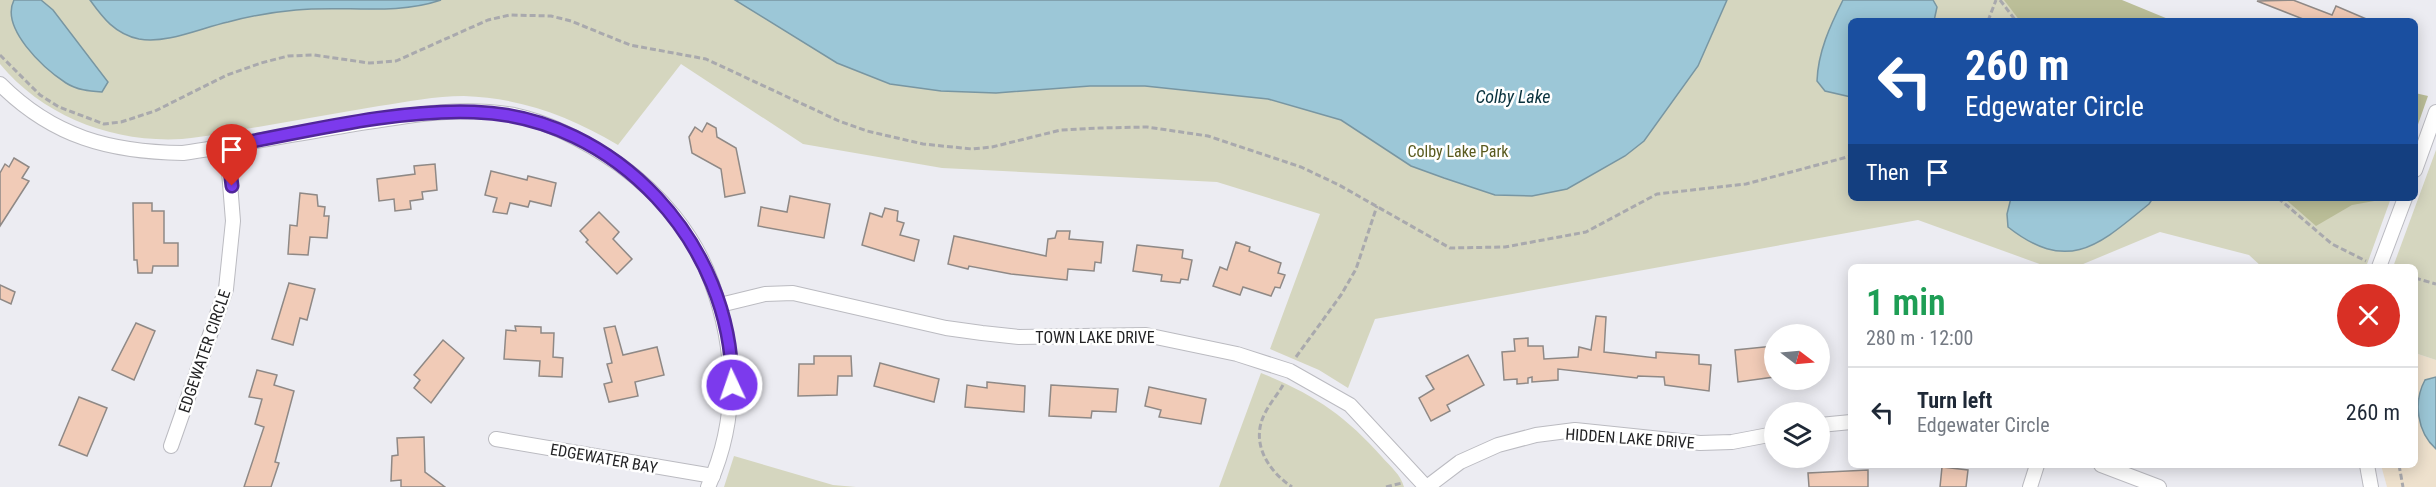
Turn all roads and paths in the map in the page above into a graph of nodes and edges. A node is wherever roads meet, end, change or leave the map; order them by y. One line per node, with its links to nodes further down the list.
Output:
1 (1998, 0): 2 (path); 3 (path)
2 (1989, 18)
3 (2013, 18)
4 (0, 55): 12 (path)
5 (1, 86): 7 (street)
6 (2436, 112): 9 (street)
7 (227, 146): 17 (street); 24 (street, EDGEWATER CIRCLE)
8 (1848, 157): 12 (path)
9 (2418, 162)
10 (2282, 201): 13 (path)
11 (2404, 201): 14 (street)
12 (1377, 207): 18 (path)
13 (2363, 260)
14 (2380, 264)
15 (2418, 279): 16 (path)
16 (2436, 284)
17 (720, 305): 29 (street); 31 (street, TOWN LAKE DRIVE)
18 (1298, 355)
19 (1283, 386): 30 (path)
20 (1848, 422): 21 (street)
21 (1830, 424)
22 (1764, 436): 31 (street, HIDDEN LAKE DRIVE)
23 (496, 439): 29 (street, EDGEWATER BAY)
24 (171, 446)
25 (2036, 468): 32 (street)
26 (2368, 468): 34 (street)
27 (2400, 468): 35 (path)
28 (2131, 470): 33 (street)
29 (710, 482)
30 (1292, 487)
31 (1426, 487)
32 (2030, 487)
33 (2159, 487)
34 (2371, 487)
35 (2403, 487)

